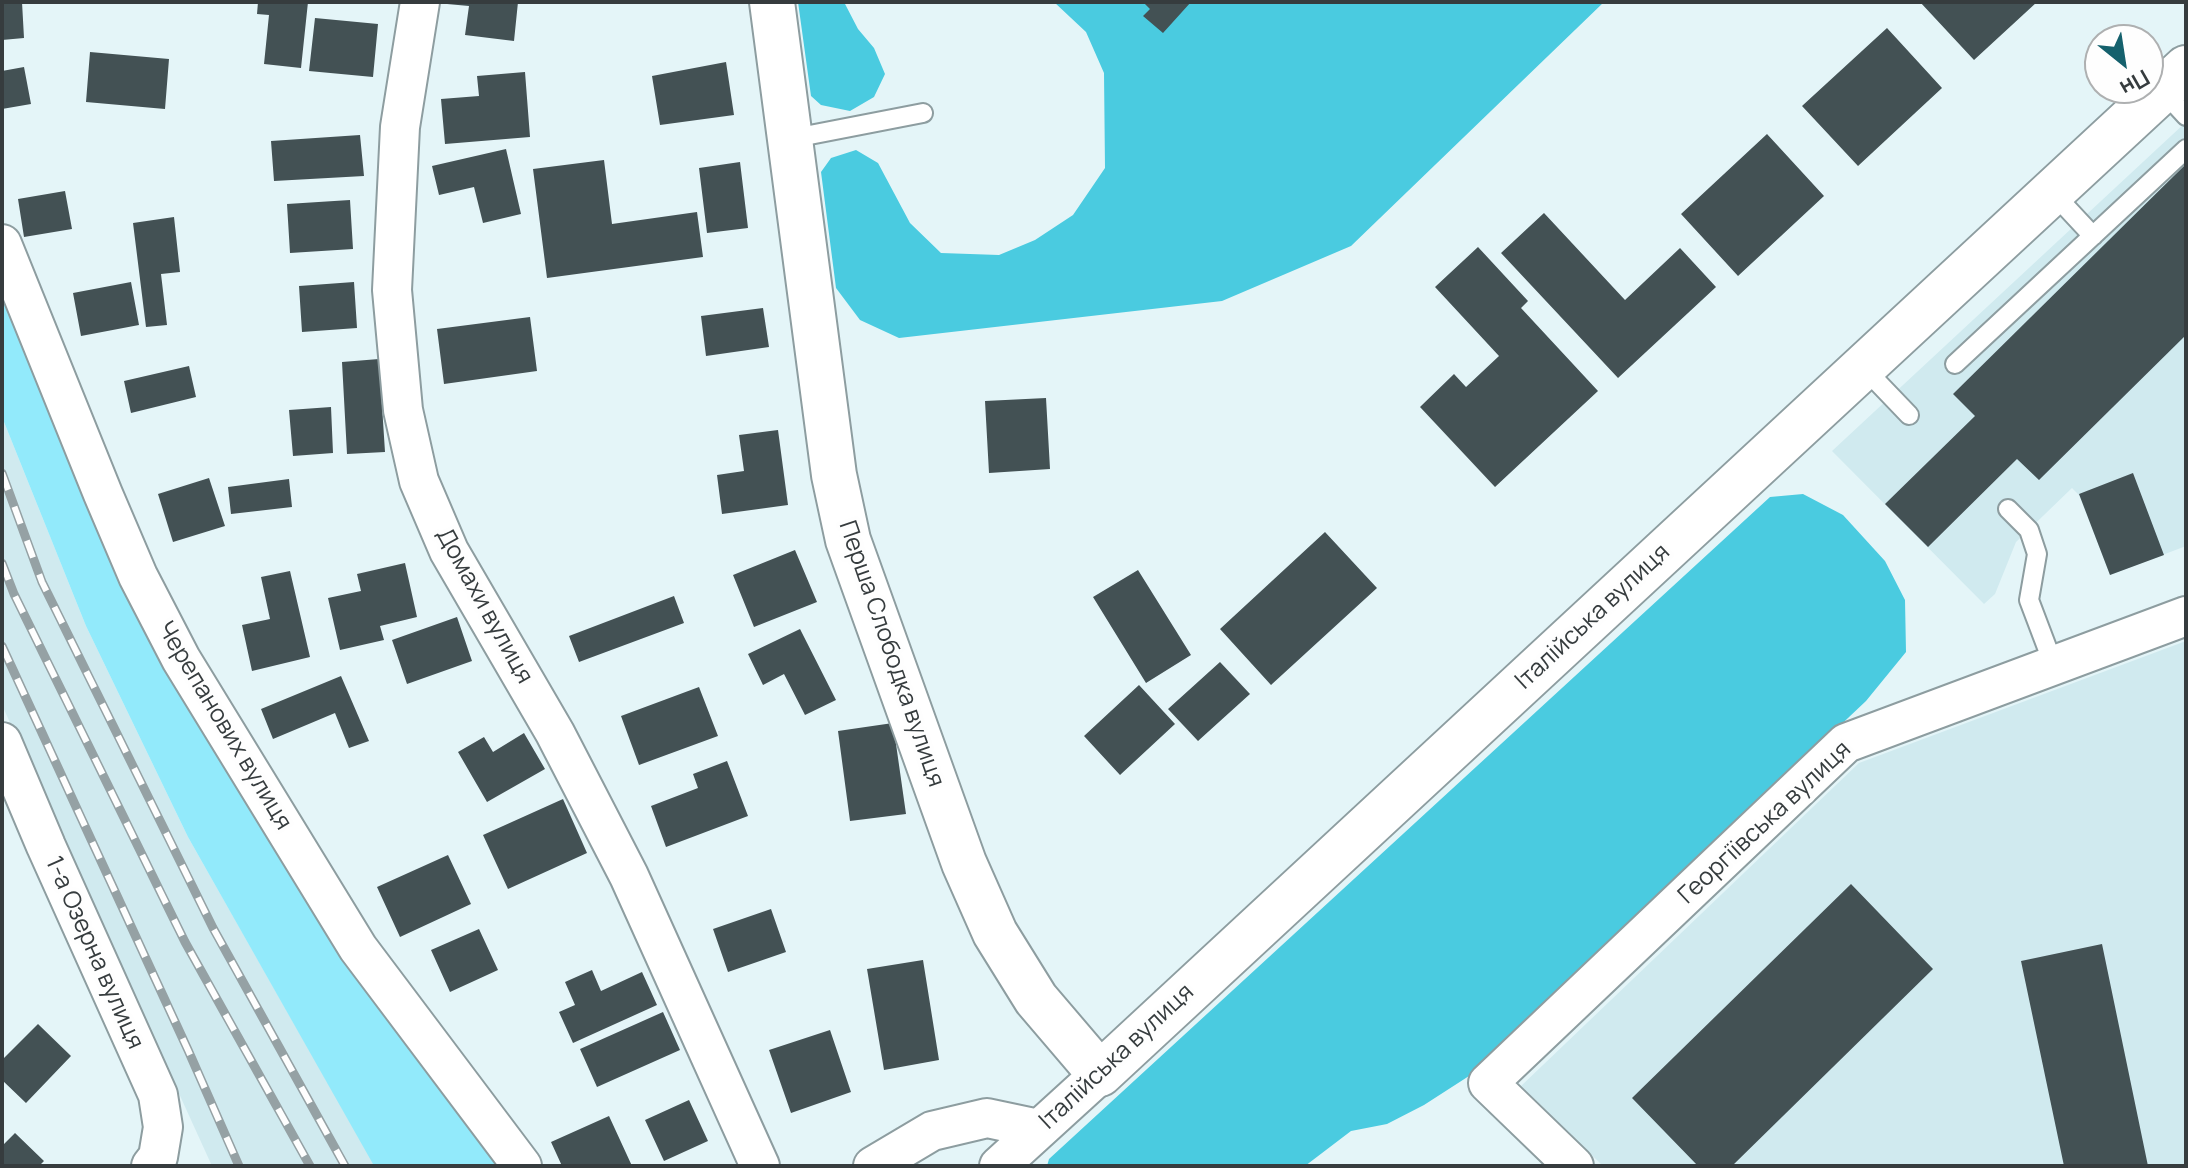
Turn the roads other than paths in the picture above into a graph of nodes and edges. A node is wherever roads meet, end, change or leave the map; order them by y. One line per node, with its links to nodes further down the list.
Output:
1 (420, 2): 21 (street, Домахи вулиця)
2 (772, 2): 5 (street, Перша Слободка вулиця)
3 (2178, 91): 7 (street, Італійська вулиця)
4 (923, 113): 5 (lane)
5 (789, 139): 17 (street, Перша Слободка вулиця)
6 (2186, 149): 8 (lane)
7 (2052, 192): 8 (lane); 11 (street, Італійська вулиця)
8 (2093, 236): 10 (lane)
9 (2, 244): 20 (street, Черепанових вулиця)
10 (1955, 364)
11 (1863, 367): 12 (lane); 17 (street, Італійська вулиця)
12 (1909, 415)
13 (2008, 509): 15 (lane)
14 (2186, 616): 15 (street, Георгіївська вулиця)
15 (2054, 666): 24 (street, Георгіївська вулиця)
16 (2, 742): 19 (street, 1-а Озерна вулиця)
17 (1100, 1074): 18 (street, Італійська вулиця)
18 (1039, 1129): 22 (street); 23 (street, Італійська вулиця)
19 (151, 1166)
20 (522, 1166)
21 (760, 1166)
22 (873, 1166)
23 (999, 1166)
24 (1574, 1166)

